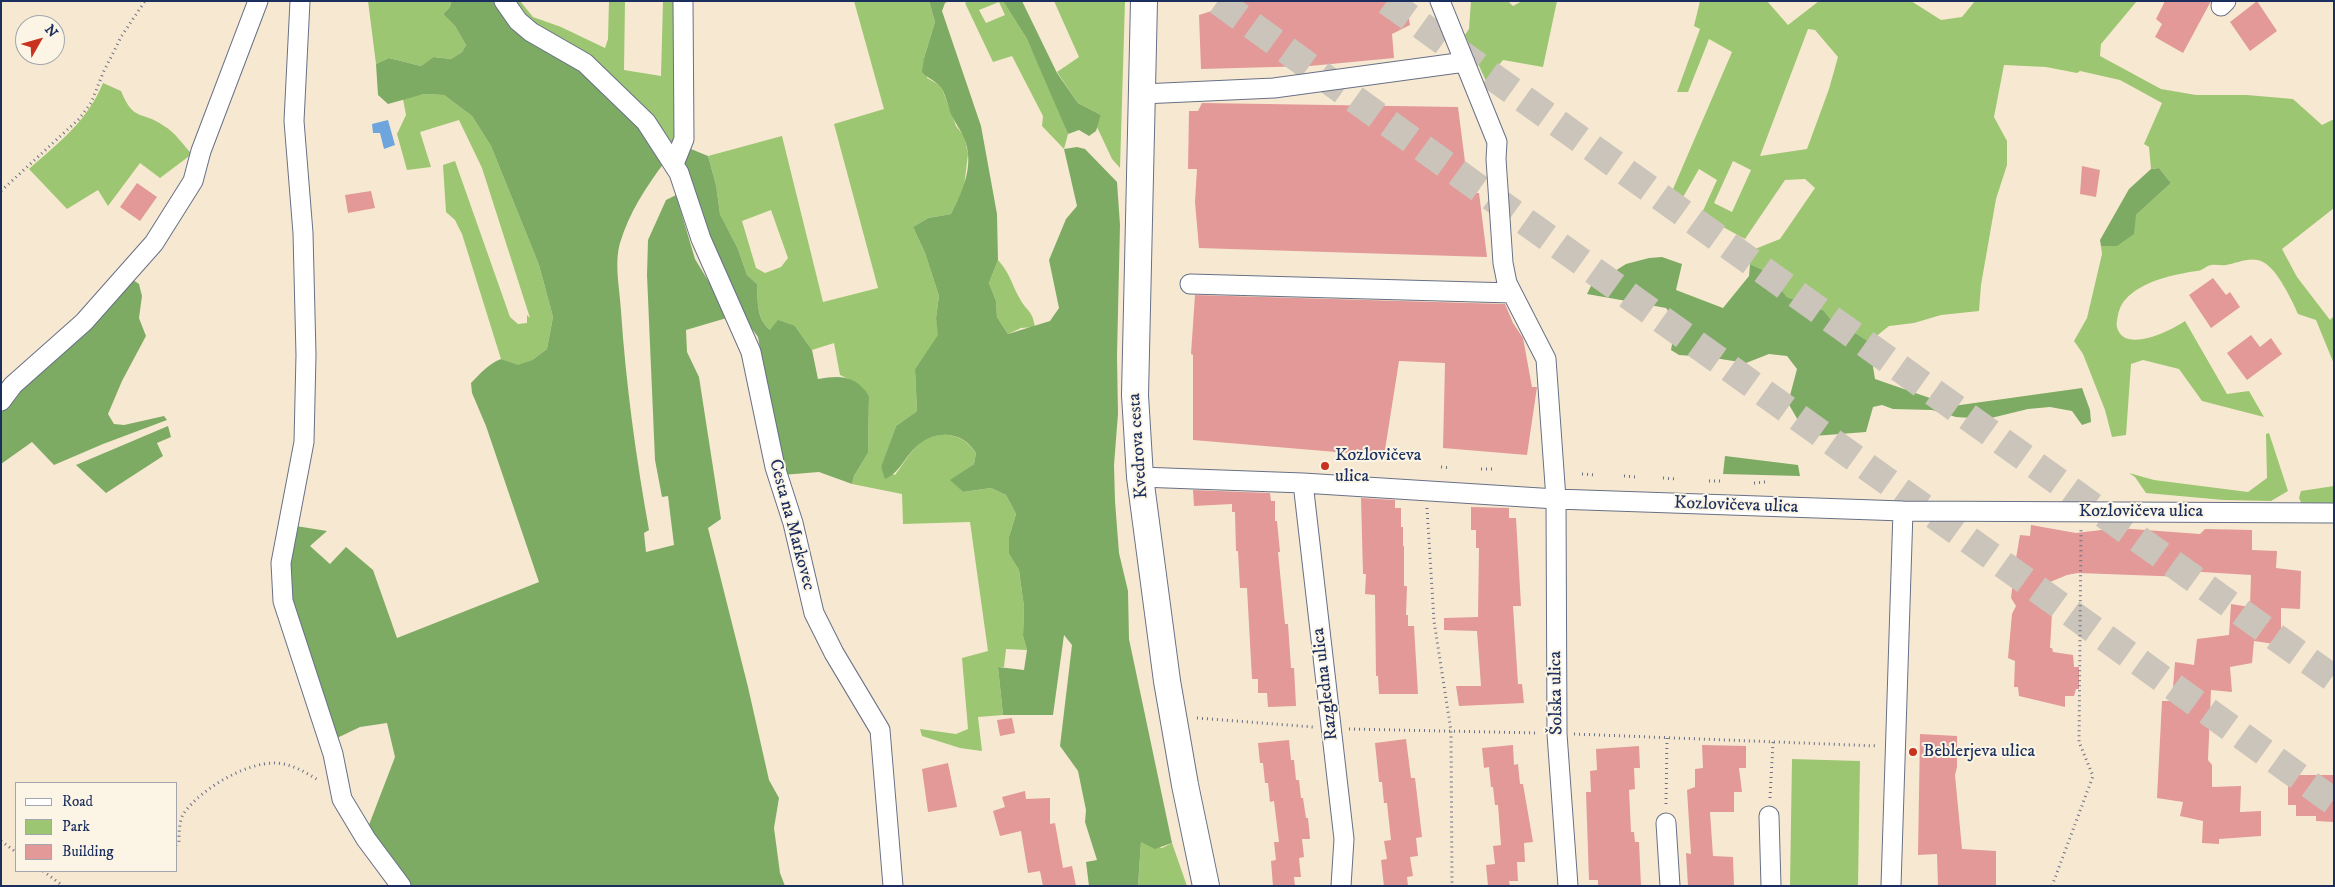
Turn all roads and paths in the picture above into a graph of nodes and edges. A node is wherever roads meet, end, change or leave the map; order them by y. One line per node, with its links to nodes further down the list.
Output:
1 (145, 1): 11 (path)
2 (258, 1): 14 (street)
3 (300, 1): 38 (street)
4 (504, 1): 10 (street, Cesta na Markovec)
5 (683, 1): 10 (street)
6 (1144, 1): 9 (street, Kvedrova cesta)
7 (1440, 1): 8 (street, Šolska ulica)
8 (1464, 62): 9 (street); 13 (street, Šolska ulica)
9 (1142, 94): 22 (street, Kvedrova cesta)
10 (674, 164): 47 (street, Cesta na Markovec)
11 (1, 191)
12 (1190, 284): 13 (street)
13 (1512, 293): 32 (street, Šolska ulica)
14 (1, 401)
15 (1441, 467): 16 (path)
16 (1451, 468)
17 (1481, 469): 18 (path)
18 (1493, 469)
19 (1582, 474): 20 (path)
20 (1596, 475)
21 (1624, 476): 23 (path)
22 (1140, 477): 29 (street, Kozlovičeva ulica); 48 (street, Kvedrova cesta)
23 (1636, 477)
24 (1663, 478): 25 (path)
25 (1676, 479)
26 (1710, 481): 27 (path)
27 (1722, 481)
28 (1765, 482): 30 (path)
29 (1303, 483): 31 (street, Kozlovičeva ulica); 49 (street, Razgledna ulica)
30 (1754, 483)
31 (1425, 489): 32 (street, Kozlovičeva ulica); 50 (path)
32 (1556, 499): 33 (street, Kozlovičeva ulica); 51 (street, Šolska ulica)
33 (1903, 511): 34 (street, Kozlovičeva ulica); 54 (street)
34 (2081, 512): 35 (street, Kozlovičeva ulica); 55 (path)
35 (2334, 513)
36 (1667, 738): 40 (path)
37 (1773, 742): 39 (path)
38 (342, 799): 42 (path); 46 (street)
39 (1769, 816): 53 (street)
40 (1666, 823): 52 (street)
41 (1, 841): 43 (path)
42 (178, 844)
43 (15, 851)
44 (43, 872): 45 (path)
45 (63, 886)
46 (401, 886)
47 (893, 886)
48 (1206, 886)
49 (1341, 886)
50 (1452, 886)
51 (1568, 886)
52 (1670, 886)
53 (1771, 886)
54 (1891, 886)
55 (2052, 886)

